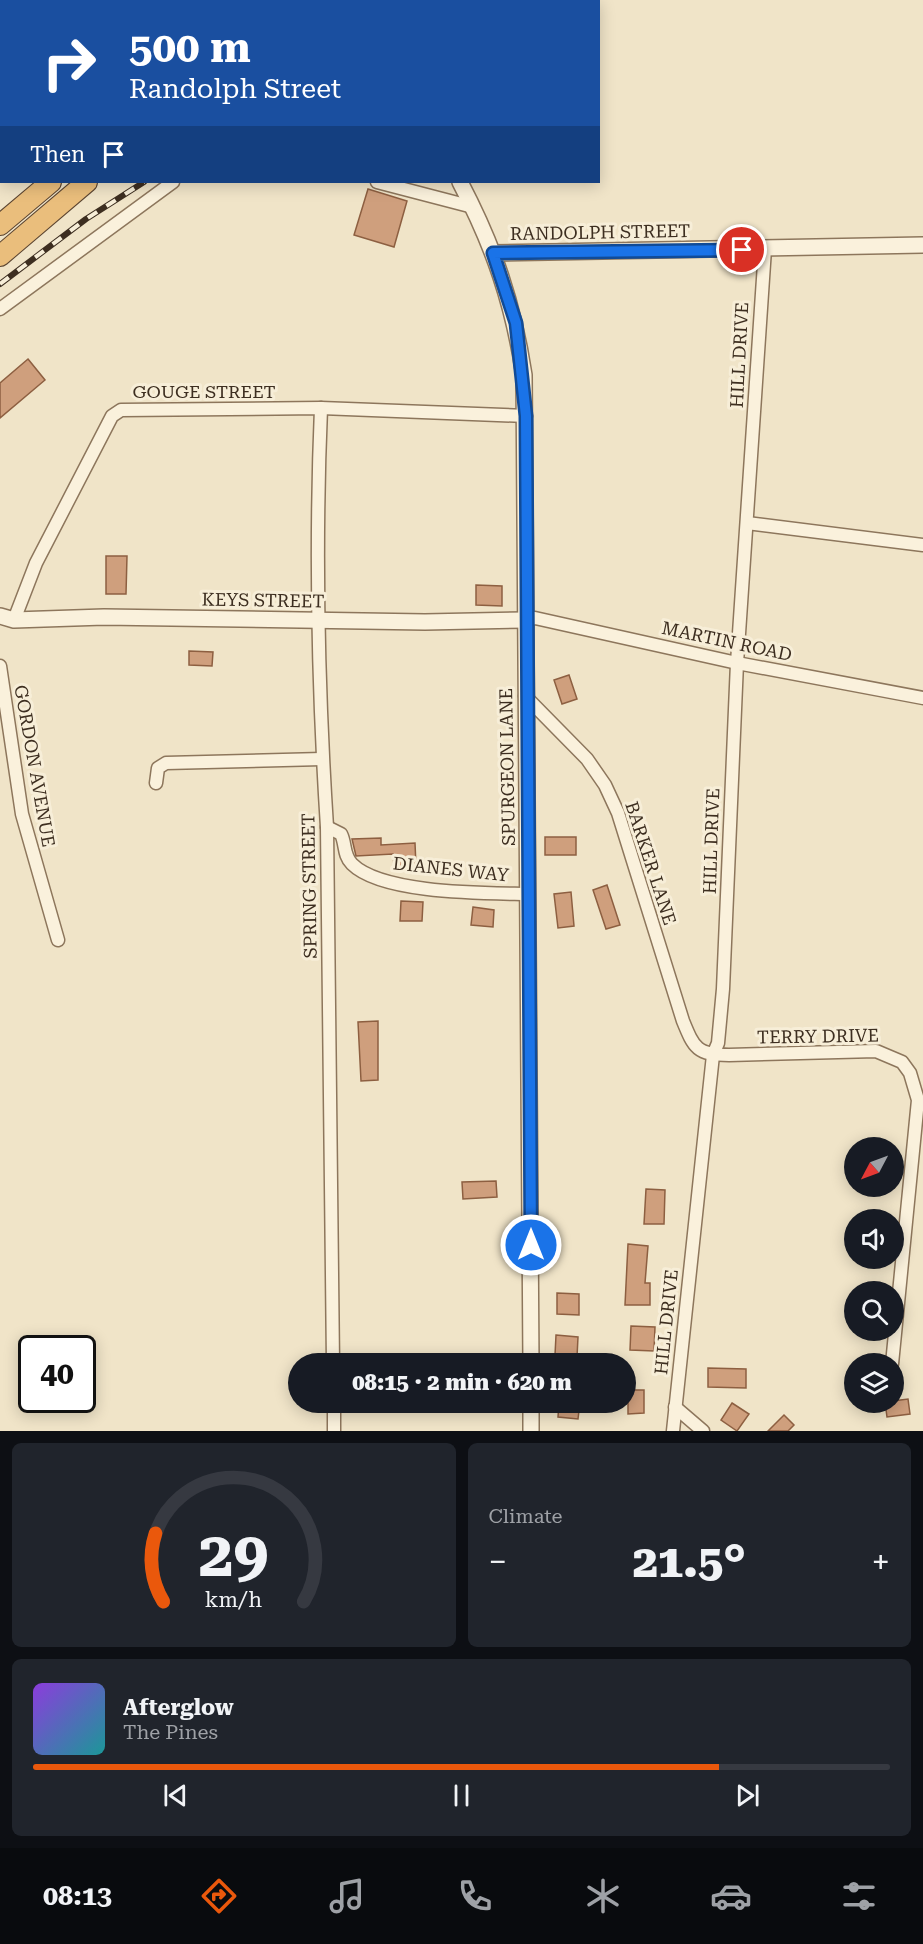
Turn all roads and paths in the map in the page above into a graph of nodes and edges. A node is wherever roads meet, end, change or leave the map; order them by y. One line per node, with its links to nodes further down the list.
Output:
1 (50, 183): 7 (highway)
2 (86, 183): 11 (highway)
3 (172, 183): 12 (street)
4 (381, 183): 6 (street)
5 (460, 183): 6 (street, SPURGEON LANE)
6 (473, 207): 10 (street, SPURGEON LANE)
7 (0, 225)
8 (923, 245): 9 (street, RANDOLPH STREET)
9 (765, 249): 10 (street, RANDOLPH STREET); 15 (street, HILL DRIVE)
10 (493, 253): 14 (street, SPURGEON LANE)
11 (0, 256)
12 (0, 309)
13 (321, 408): 14 (street, GOUGE STREET); 17 (street, GOUGE STREET); 19 (street, SPRING STREET)
14 (526, 416): 18 (street, SPURGEON LANE)
15 (747, 523): 16 (street); 20 (street, HILL DRIVE)
16 (923, 546)
17 (4, 618): 19 (street, KEYS STREET)
18 (525, 620): 19 (street, KEYS STREET); 20 (street, MARTIN ROAD); 22 (street, SPURGEON LANE)
19 (319, 621): 24 (street, SPRING STREET)
20 (737, 663): 23 (street, MARTIN ROAD); 29 (street, HILL DRIVE)
21 (0, 666): 28 (street, GORDON AVENUE)
22 (525, 696): 27 (street, SPURGEON LANE); 29 (street, BARKER LANE)
23 (923, 698)
24 (322, 759): 25 (street); 26 (street, SPRING STREET)
25 (156, 783)
26 (327, 827): 27 (street, DIANES WAY); 30 (street, SPRING STREET)
27 (527, 894): 31 (street, SPURGEON LANE)
28 (58, 940)
29 (713, 1055): 32 (street, TERRY DRIVE); 33 (street, HILL DRIVE)
30 (333, 1353)
31 (531, 1353)
32 (893, 1353)
33 (675, 1407): 38 (street, HILL DRIVE); 39 (street)
34 (334, 1413): 36 (street)
35 (531, 1413): 37 (street)
36 (334, 1431)
37 (531, 1431)
38 (673, 1431)
39 (703, 1431)

